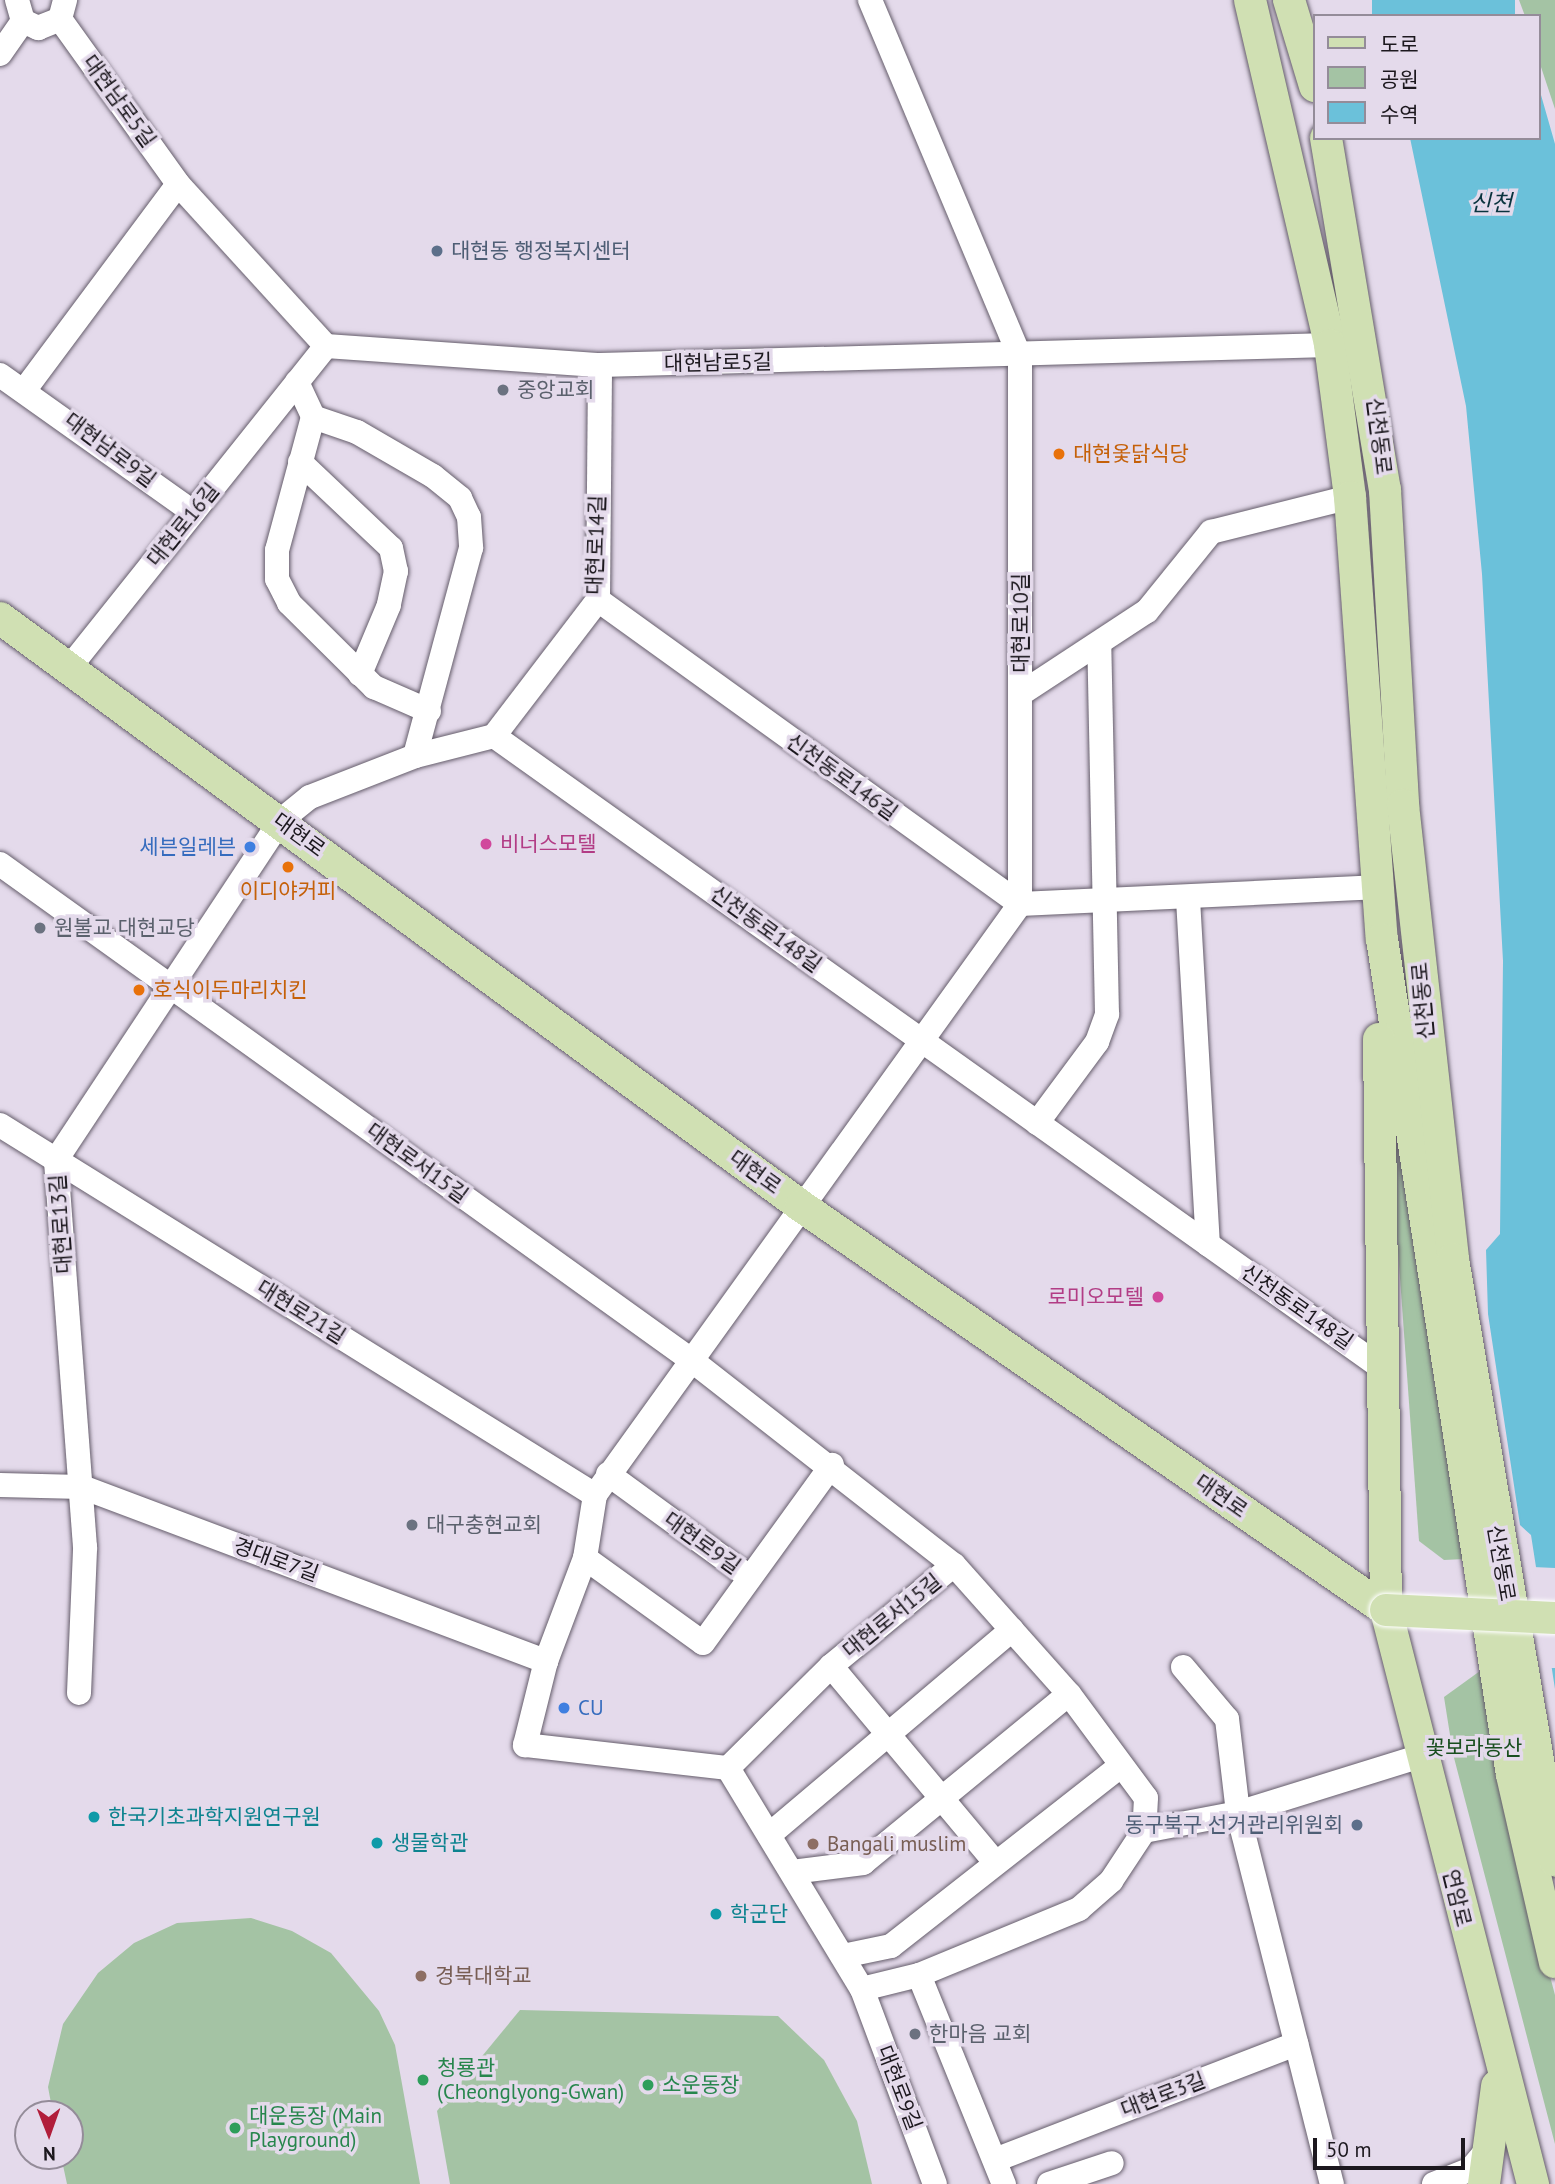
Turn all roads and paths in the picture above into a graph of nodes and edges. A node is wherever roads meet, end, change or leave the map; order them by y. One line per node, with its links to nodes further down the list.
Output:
1 (870, 0): 12 (street, 대현로10길)
2 (1250, 0): 10 (main road, 신천동로)
3 (1289, 0): 7 (main road)
4 (20, 10): 5 (street); 6 (street)
5 (62, 10): 9 (street, 대현남로5길)
6 (0, 54)
7 (1314, 83)
8 (1326, 140): 69 (main road, 신천동로)
9 (178, 184): 11 (street, 대현남로5길); 16 (street)
10 (1330, 345): 12 (street, 대현남로5길); 19 (main road, 신천동로)
11 (326, 346): 13 (street, 대현남로5길); 15 (street, 대현로16길)
12 (1020, 357): 13 (street, 대현남로5길); 26 (street, 대현로10길)
13 (600, 365): 21 (street, 대현로14길)
14 (0, 375): 16 (street, 대현남로9길)
15 (297, 382): 17 (street); 20 (street, 대현로16길)
16 (26, 388): 20 (street, 대현남로9길)
17 (313, 417): 18 (street); 27 (street)
18 (300, 462): 25 (street); 25 (street)
19 (1350, 497): 23 (street, 신천동로); 32 (main road, 신천동로)
20 (193, 512): 24 (street, 대현로16길)
21 (598, 600): 28 (street, 대현로14길); 35 (street, 신천동로146길)
22 (0, 618): 24 (main road, 대현로)
23 (1099, 645): 26 (street); 34 (street)
24 (69, 668): 30 (main road, 대현로)
25 (360, 674): 27 (street)
26 (1022, 693): 35 (street, 대현로10길)
27 (429, 711): 29 (street)
28 (494, 736): 29 (street); 37 (street, 신천동로148길)
29 (415, 756): 30 (street)
30 (280, 821): 36 (street, 대현로13길); 41 (main road, 대현로)
31 (0, 864): 36 (street, 대현로서15길)
32 (1376, 887): 33 (street); 44 (main road, 연암로); 73 (main road, 신천동로)
33 (1188, 899): 34 (street); 42 (street)
34 (1103, 901): 35 (street); 38 (street)
35 (1020, 904): 37 (street)
36 (172, 988): 40 (street, 대현로13길); 43 (street, 대현로서15길)
37 (921, 1041): 38 (street, 신천동로148길); 41 (street)
38 (1037, 1123): 42 (street, 신천동로148길)
39 (2, 1131): 40 (street, 대현로21길)
40 (56, 1160): 48 (street, 대현로13길); 49 (street, 대현로21길)
41 (801, 1206): 43 (street); 53 (main road, 대현로)
42 (1208, 1244): 44 (street, 신천동로148길)
43 (690, 1359): 45 (street, 대현로서15길); 46 (street)
44 (1385, 1371): 53 (main road, 연암로)
45 (832, 1465): 51 (street, 대현로서15길); 52 (street)
46 (608, 1474): 49 (street); 52 (street, 대현로9길)
47 (0, 1485): 48 (street, 경대로7길)
48 (82, 1488): 56 (street, 경대로7길); 59 (street, 대현로13길)
49 (595, 1495): 50 (street)
50 (584, 1558): 52 (street, 대현로9길); 56 (street)
51 (954, 1565): 55 (street, 대현로서15길); 57 (street, 대현로서15길)
52 (749, 1577)
53 (1386, 1610): 54 (main road, bridge); 62 (main road, 연암로)
54 (1555, 1618)
55 (1012, 1630): 60 (street, 대현로서15길); 61 (street)
56 (546, 1661): 64 (street)
57 (831, 1666): 61 (street, 대현로서15길); 64 (street)
58 (1183, 1667): 66 (street)
59 (79, 1693)
60 (1069, 1694): 63 (street, 대현로서15길); 65 (street)
61 (886, 1732): 65 (street, 대현로서15길); 68 (street)
62 (1421, 1756): 66 (street); 77 (main road, 연암로)
63 (1119, 1767): 67 (street, 대현로서15길); 70 (street)
64 (728, 1768): 68 (street, 대현로9길)
65 (946, 1798): 70 (street, 대현로서15길); 71 (street)
66 (1238, 1813): 67 (street); 76 (street)
67 (1144, 1831): 74 (street)
68 (769, 1835): 71 (street, 대현로9길)
69 (1555, 1860)
70 (996, 1863): 72 (street)
71 (792, 1872): 72 (street, 대현로9길)
72 (843, 1956): 75 (street, 대현로9길)
73 (1555, 1962)
74 (919, 1975): 75 (street); 79 (street)
75 (862, 1989): 83 (street, 대현로9길)
76 (1296, 2044): 79 (street, 대현로3길); 86 (street)
77 (1498, 2057): 78 (main road); 82 (main road, 연암로)
78 (1494, 2142): 81 (street); 87 (main road)
79 (995, 2161): 84 (street)
80 (1112, 2163): 85 (street)
81 (1439, 2183)
82 (1529, 2183)
83 (935, 2184)
84 (1004, 2184)
85 (1049, 2184)
86 (1332, 2184)
87 (1484, 2184)

